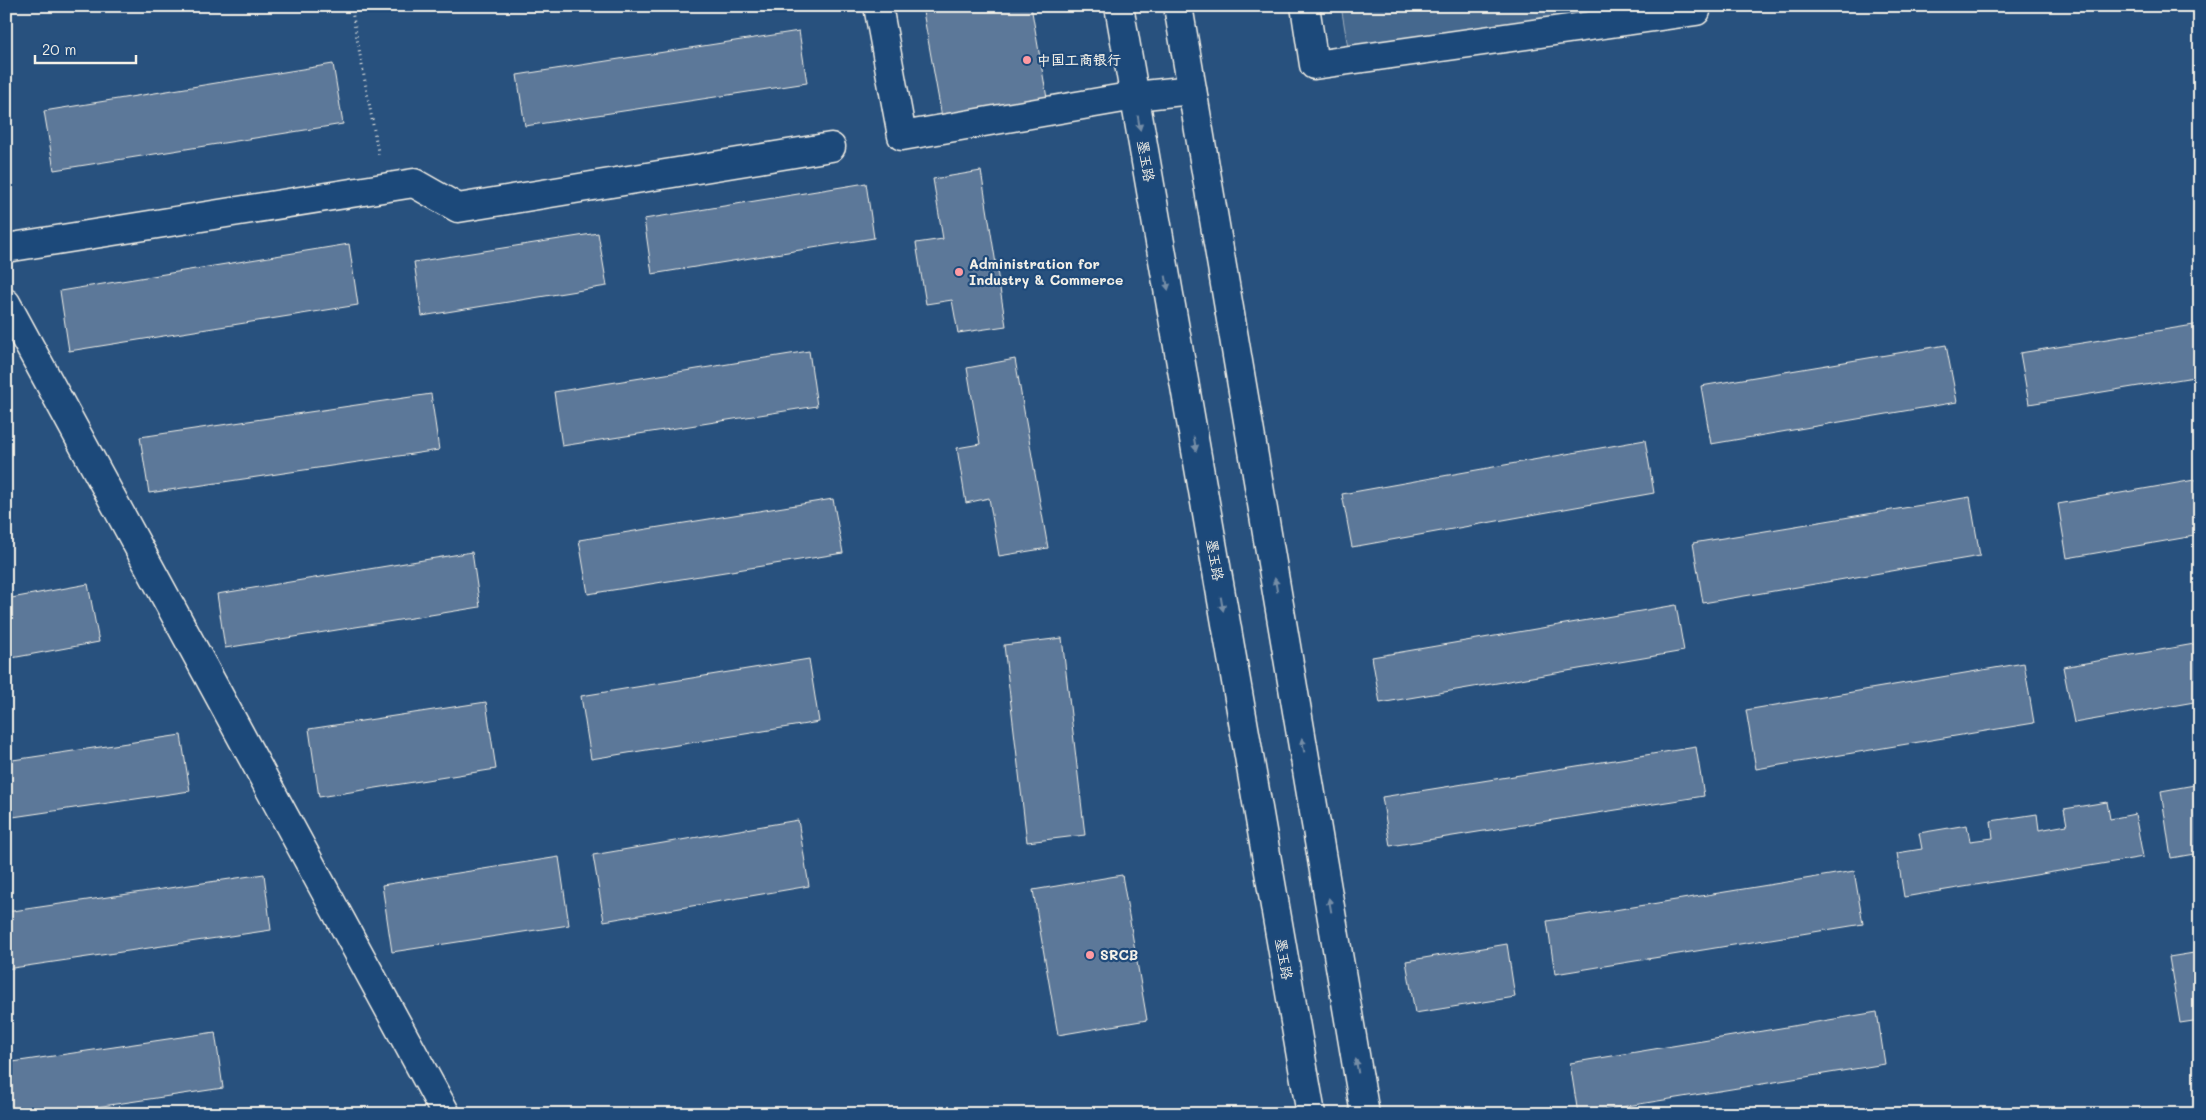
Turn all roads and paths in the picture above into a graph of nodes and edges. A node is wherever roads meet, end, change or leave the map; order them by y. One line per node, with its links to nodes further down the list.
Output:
1 (351, 6): 10 (path)
2 (878, 6): 8 (main road)
3 (1119, 6): 8 (main road, 墨玉路)
4 (1178, 6): 7 (main road)
5 (1305, 6): 6 (main road)
6 (1696, 6)
7 (1192, 90): 8 (main road); 15 (main road, one-way to 7)
8 (1135, 96): 14 (main road, 墨玉路, one-way to 14)
9 (831, 147): 10 (main road)
10 (385, 187): 11 (main road)
11 (6, 248)
12 (6, 303): 13 (main road)
13 (446, 1114)
14 (1311, 1114)
15 (1365, 1114)

